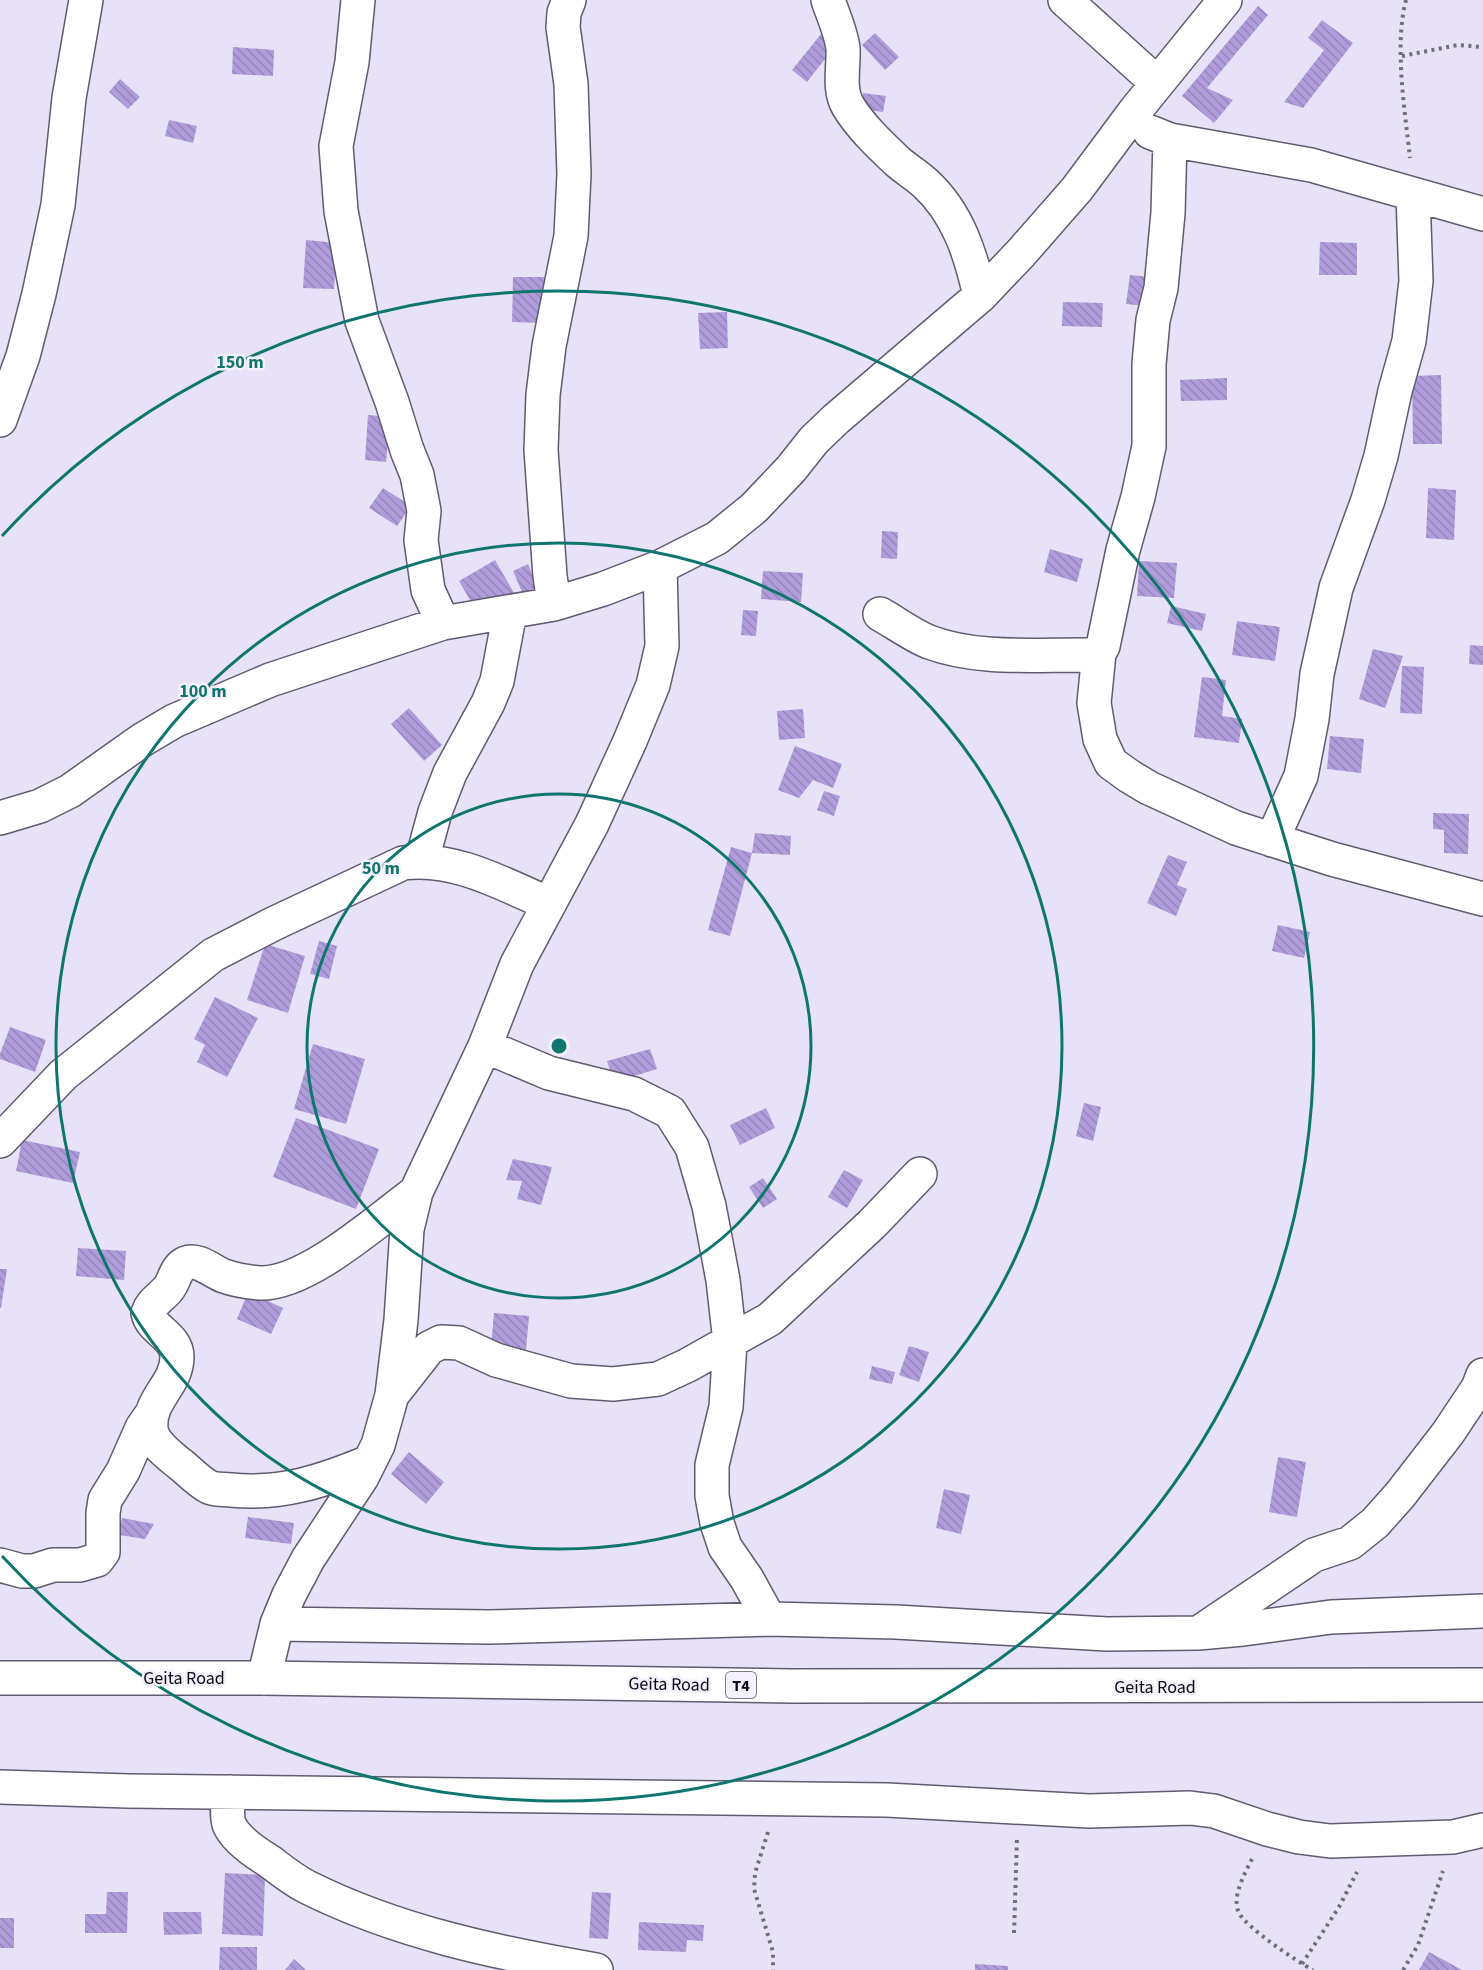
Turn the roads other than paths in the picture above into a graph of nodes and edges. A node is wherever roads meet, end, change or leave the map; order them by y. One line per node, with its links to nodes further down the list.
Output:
1 (86, 0): 13 (main road)
2 (358, 0): 18 (main road)
3 (569, 0): 15 (main road)
4 (828, 0): 12 (main road)
5 (1065, 0): 7 (main road)
6 (1226, 0): 7 (main road)
7 (1157, 83): 8 (main road)
8 (1135, 111): 9 (main road); 12 (main road)
9 (1170, 140): 10 (main road); 19 (main road)
10 (1413, 195): 11 (main road); 21 (main road)
11 (1483, 214)
12 (980, 296): 14 (main road)
13 (0, 420)
14 (660, 567): 15 (main road); 24 (main road)
15 (554, 604): 16 (main road)
16 (510, 612): 18 (main road); 22 (main road)
17 (880, 614): 19 (main road)
18 (443, 623): 20 (main road)
19 (1099, 653): 21 (main road)
20 (0, 818)
21 (1272, 840): 23 (main road)
22 (422, 860): 24 (main road); 26 (main road)
23 (1483, 899)
24 (549, 904): 25 (main road)
25 (485, 1046): 28 (main road); 29 (main road)
26 (0, 1141)
27 (920, 1174): 29 (main road)
28 (416, 1192): 31 (main road); 32 (main road)
29 (730, 1342): 31 (main road); 36 (main road)
30 (1483, 1375): 38 (main road)
31 (392, 1395): 33 (main road)
32 (151, 1415): 33 (main road); 34 (main road)
33 (369, 1462): 37 (main road)
34 (0, 1565)
35 (1483, 1611): 38 (main road)
36 (769, 1619): 37 (main road); 38 (main road)
37 (278, 1624): 40 (main road)
38 (1198, 1634)
39 (0, 1677): 40 (main road, Geita Road / T4)
40 (264, 1678): 41 (main road, Geita Road / T4)
41 (1483, 1685)
42 (0, 1787): 43 (main road)
43 (229, 1792): 44 (main road); 45 (main road)
44 (1468, 1834)
45 (596, 1970)

